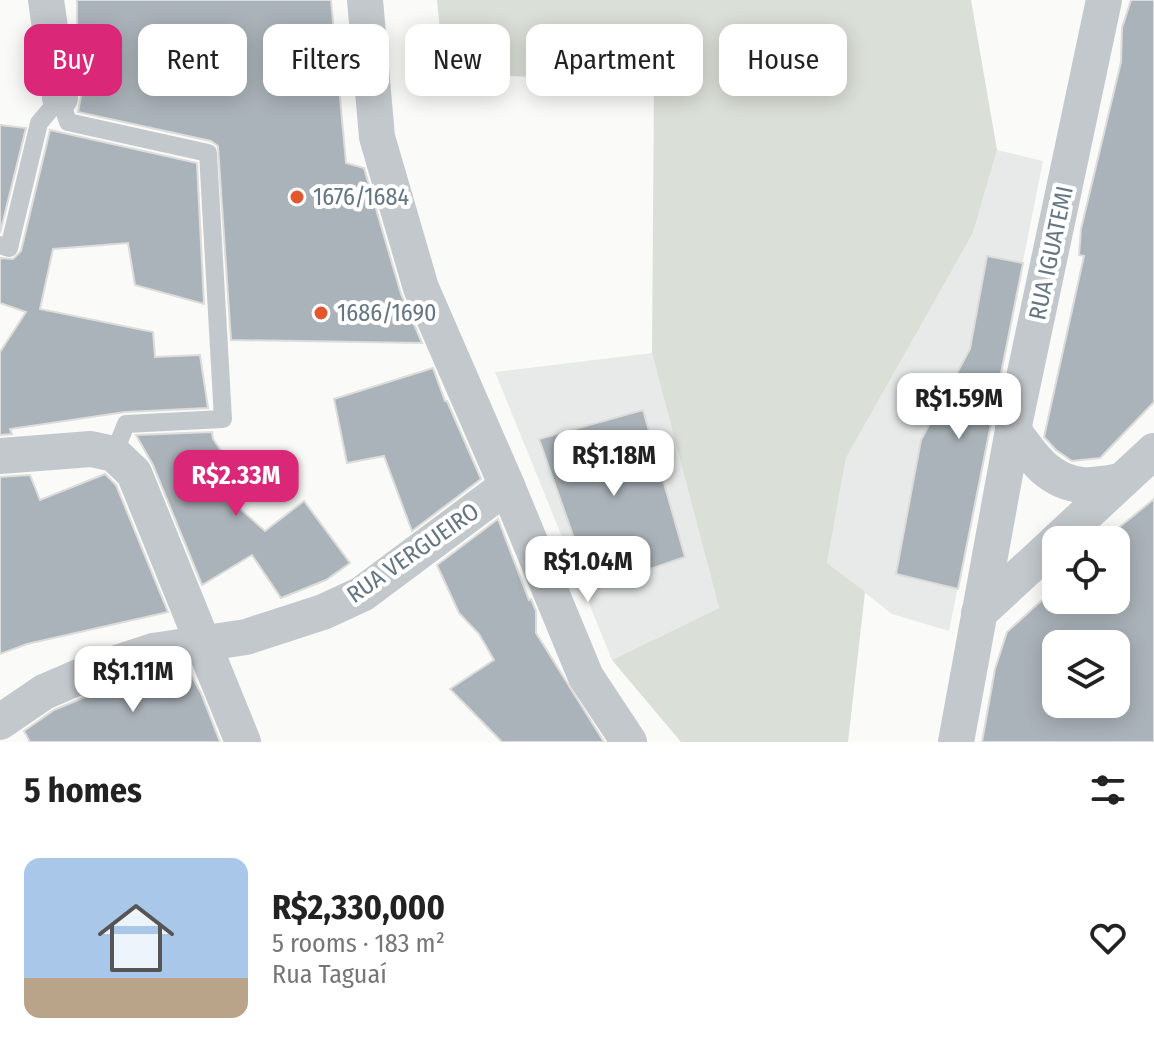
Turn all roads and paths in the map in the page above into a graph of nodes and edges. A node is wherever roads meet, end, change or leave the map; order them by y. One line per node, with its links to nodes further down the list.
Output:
1 (46, 0): 4 (street)
2 (365, 0): 11 (street)
3 (1104, 0): 6 (street, RUA IGUATEMI)
4 (60, 98): 5 (lane); 8 (lane)
5 (0, 245)
6 (1013, 430): 10 (street); 14 (street, RUA IGUATEMI)
7 (1154, 451): 10 (street)
8 (114, 454): 9 (street); 15 (street)
9 (0, 456)
10 (1121, 481): 12 (street)
11 (507, 486): 15 (street, RUA VERGUEIRO); 18 (street)
12 (1073, 526)
13 (1042, 555): 14 (street)
14 (979, 613): 19 (street, RUA IGUATEMI)
15 (204, 643): 16 (street, RUA VERGUEIRO); 17 (street)
16 (0, 722)
17 (243, 742)
18 (629, 742)
19 (956, 742)

